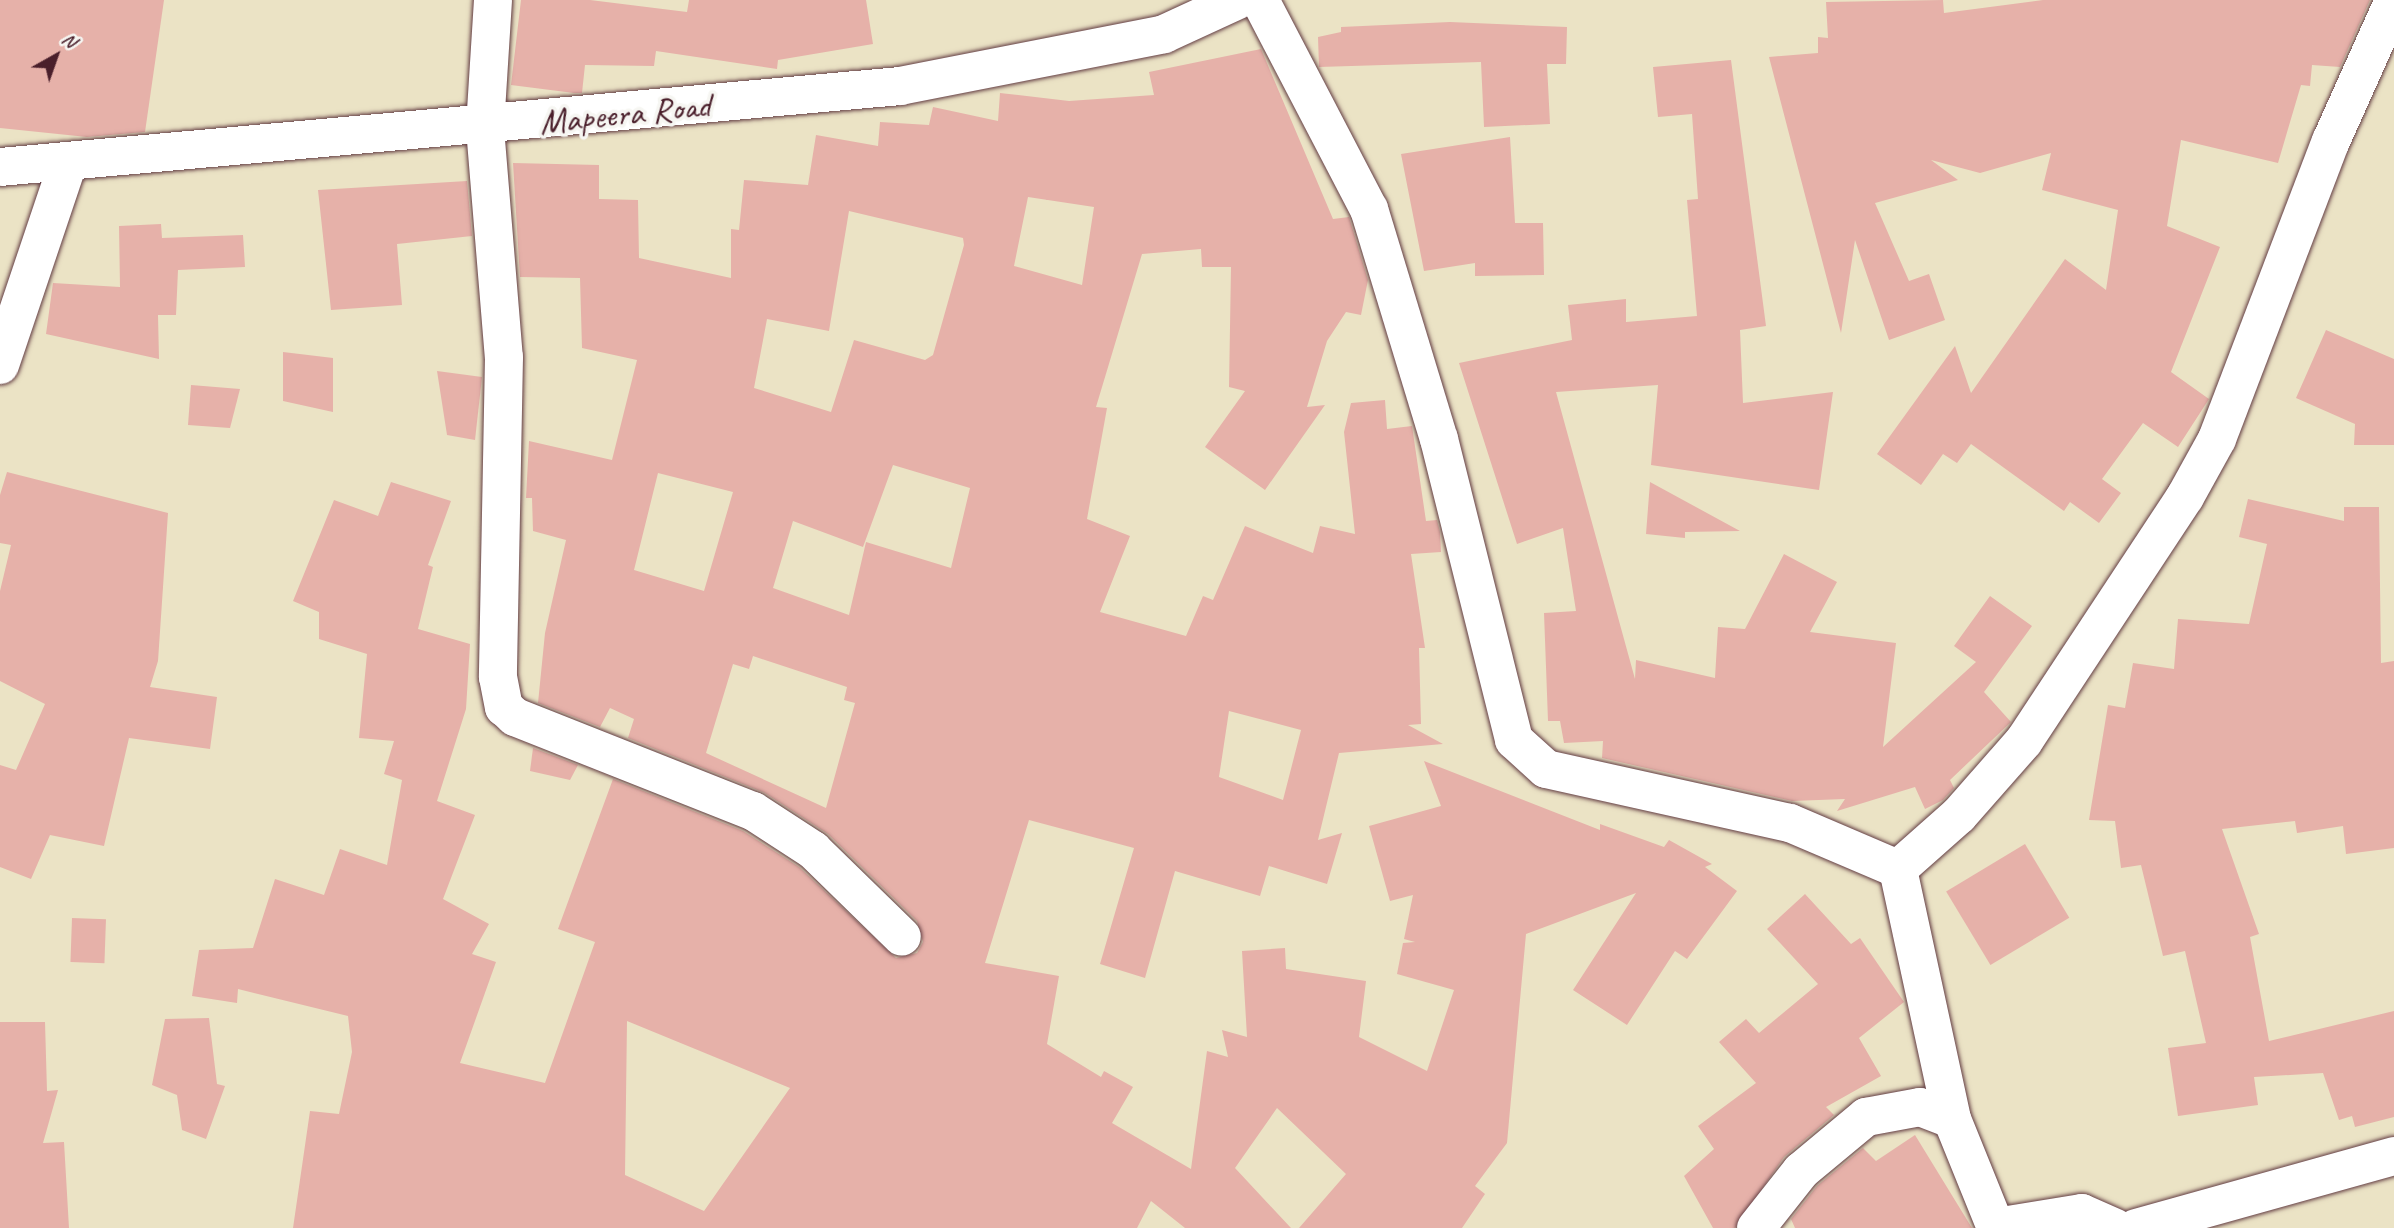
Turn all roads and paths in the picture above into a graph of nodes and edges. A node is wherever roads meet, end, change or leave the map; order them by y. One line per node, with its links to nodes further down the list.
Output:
1 (493, 0): 5 (street)
2 (1238, 0): 5 (street, Mapeera Road)
3 (1260, 0): 9 (street)
4 (2394, 0): 9 (street)
5 (485, 128): 6 (street, Mapeera Road); 10 (street)
6 (68, 163): 7 (street, Mapeera Road); 8 (street)
7 (0, 167)
8 (0, 365)
9 (1898, 869): 11 (street)
10 (902, 937)
11 (1952, 1119): 13 (street); 14 (street)
12 (2394, 1156): 16 (street)
13 (1996, 1227): 15 (street)
14 (1756, 1228)
15 (2115, 1228)
16 (2136, 1228)

